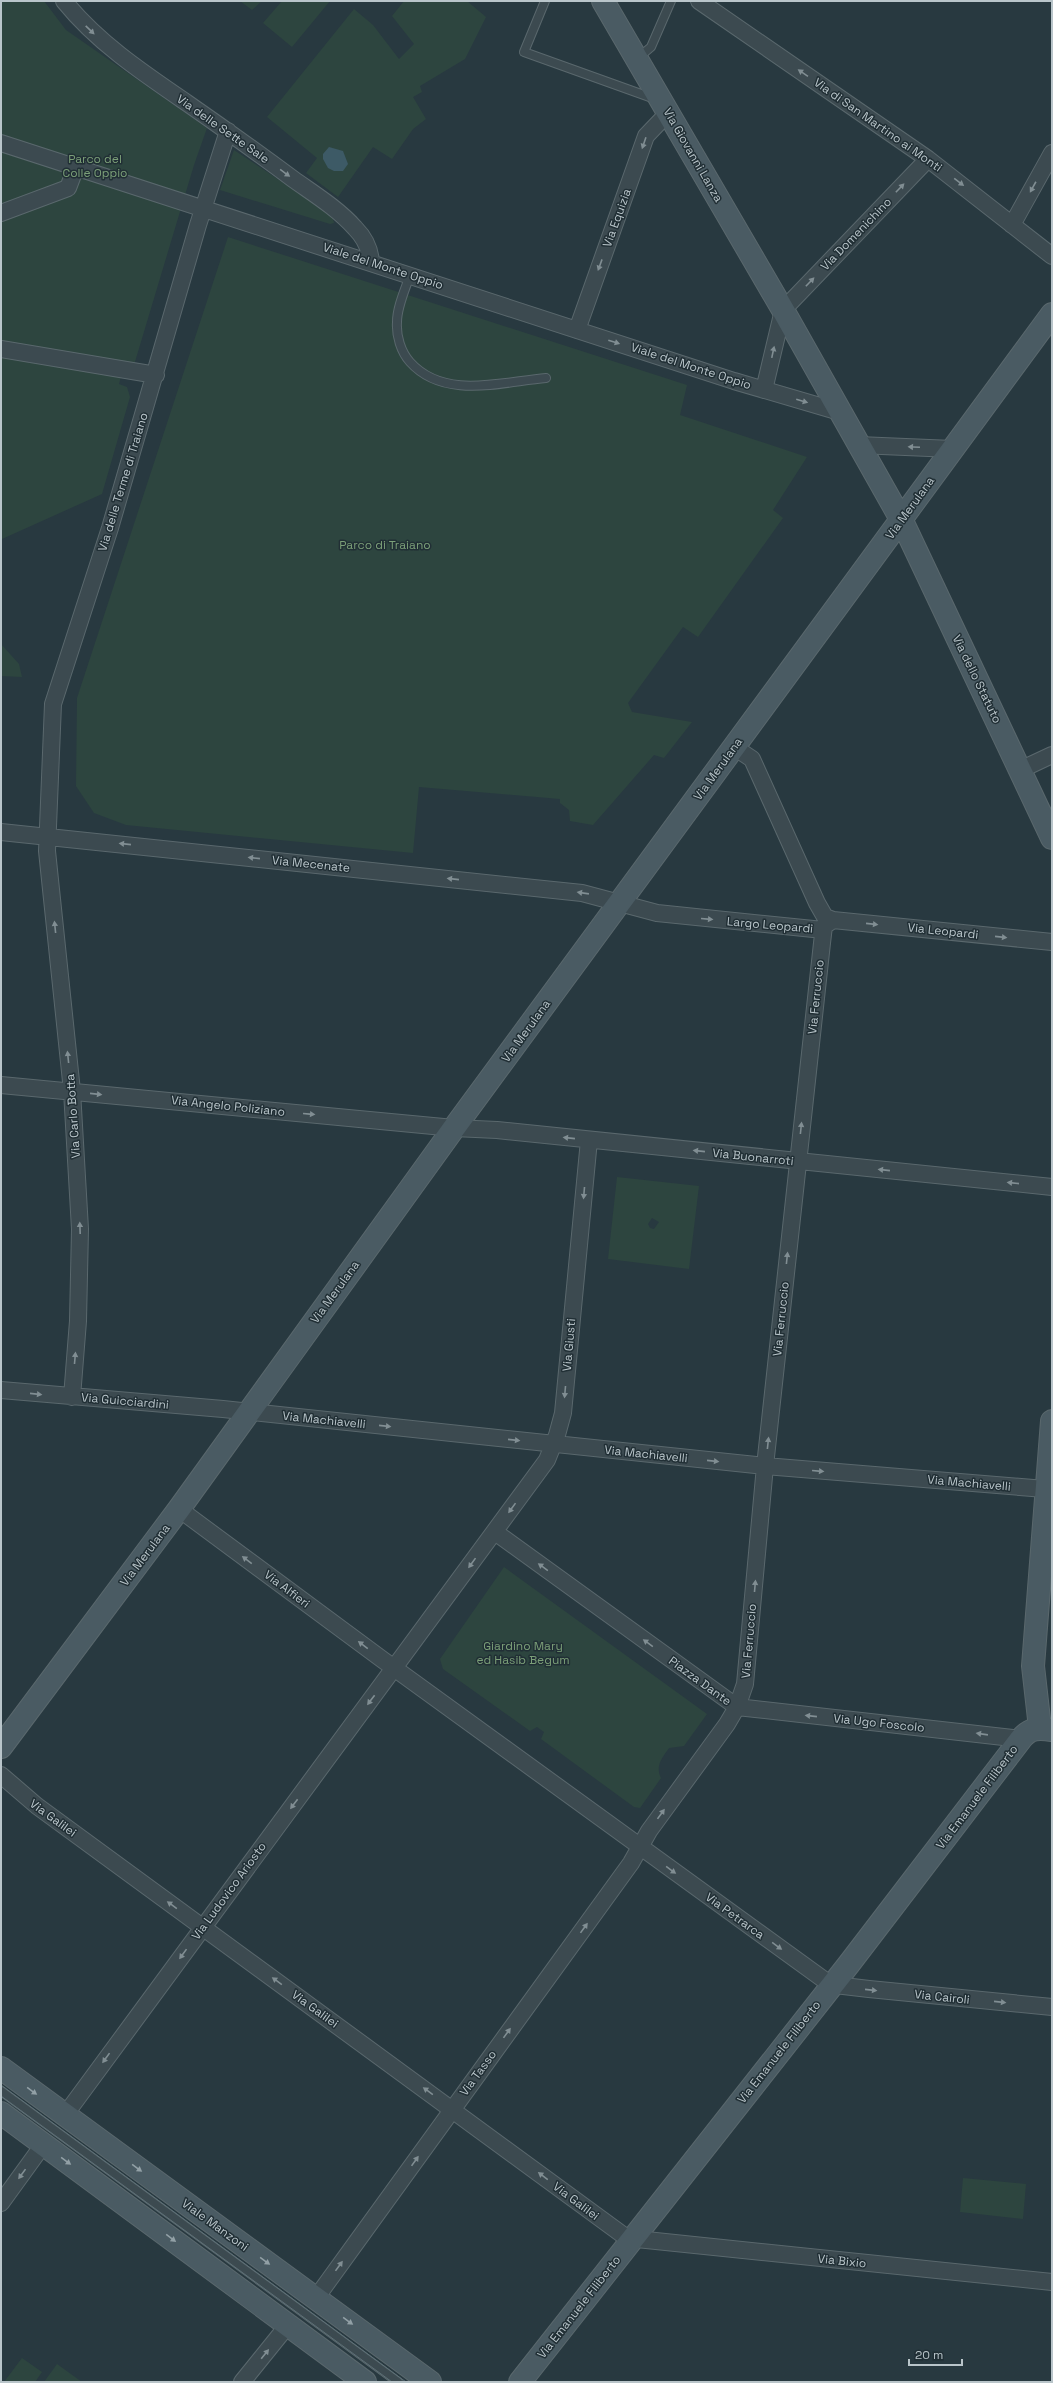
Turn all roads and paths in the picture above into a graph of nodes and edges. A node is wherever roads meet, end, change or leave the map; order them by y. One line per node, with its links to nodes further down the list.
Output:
1 (64, 1): 8 (street, Via delle Sette Sale, one-way to 8)
2 (545, 1): 7 (lane)
3 (602, 1): 6 (main road, Via Giovanni Lanza)
4 (671, 1): 6 (lane)
5 (699, 1): 11 (street, Via di San Martino ai Monti, one-way to 5)
6 (637, 59): 7 (main road, Via Giovanni Lanza)
7 (665, 107): 19 (main road, Via Giovanni Lanza); 21 (street, Via Equizia, one-way to 21)
8 (228, 131): 13 (street, Via delle Terme di Traiano); 17 (street, Via delle Sette Sale, one-way to 17)
9 (1, 143): 12 (street, Viale del Monte Oppio)
10 (1052, 153): 15 (street, one-way to 15)
11 (928, 159): 15 (street, Via di San Martino ai Monti, one-way to 15); 19 (street, Via Domenichino, one-way to 11)
12 (76, 167): 13 (street, Viale del Monte Oppio); 14 (street)
13 (204, 208): 17 (street, Viale del Monte Oppio); 23 (street, Via delle Terme di Traiano)
14 (1, 213)
15 (1012, 225): 16 (street, Via di San Martino ai Monti)
16 (1052, 256)
17 (371, 262): 18 (street, Viale del Monte Oppio)
18 (410, 275): 21 (street, Viale del Monte Oppio); 24 (lane)
19 (783, 310): 25 (street, one-way to 19); 26 (main road, Via Giovanni Lanza)
20 (1052, 314): 28 (main road, Via Merulana)
21 (577, 330): 25 (street, Viale del Monte Oppio, one-way to 25)
22 (1, 349): 23 (street)
23 (156, 375): 34 (street, Via delle Terme di Traiano)
24 (546, 378)
25 (764, 390): 26 (street, Viale del Monte Oppio, one-way to 26)
26 (840, 412): 27 (main road, Via dello Statuto)
27 (858, 445): 28 (street, one-way to 27); 29 (main road, Via dello Statuto)
28 (953, 449): 29 (main road, Via Merulana)
29 (902, 521): 30 (main road, Via Merulana); 32 (main road, Via dello Statuto)
30 (734, 747): 36 (main road, Via Merulana); 37 (street, Largo Leopardi)
31 (1052, 755): 32 (street)
32 (1020, 770): 35 (main road, Via dello Statuto)
33 (1, 832): 34 (street, Via Mecenate)
34 (48, 836): 36 (street, Via Mecenate, one-way to 34); 40 (street, Via Carlo Botta, one-way to 34)
35 (1052, 838)
36 (620, 903): 37 (street, Largo Leopardi, one-way to 37); 41 (main road, Via Merulana)
37 (828, 925): 38 (street, Via Leopardi, one-way to 38); 43 (street, Via Ferruccio, one-way to 37)
38 (1052, 942)
39 (1, 1085): 40 (street, Via Angelo Poliziano)
40 (72, 1091): 41 (street, Via Angelo Poliziano, one-way to 41); 46 (street, Via Carlo Botta, one-way to 40)
41 (454, 1128): 42 (street, Via Buonarroti, one-way to 41); 47 (main road, Via Merulana)
42 (589, 1140): 43 (street, Via Buonarroti, one-way to 42); 49 (street, Via Giusti, one-way to 49)
43 (797, 1161): 44 (street, Via Buonarroti, one-way to 43); 50 (street, Via Ferruccio, one-way to 43)
44 (1052, 1187)
45 (1, 1390): 46 (street, Via Guicciardini, one-way to 46)
46 (72, 1397): 47 (street, Via Guicciardini)
47 (248, 1412): 49 (street, Via Machiavelli, one-way to 49); 52 (main road, Via Merulana)
48 (1052, 1421): 51 (main road)
49 (554, 1444): 50 (street, Via Machiavelli, one-way to 50); 53 (street, Via Giusti, one-way to 53)
50 (765, 1466): 51 (street, Via Machiavelli, one-way to 51); 55 (street, Via Ferruccio, one-way to 50)
51 (1045, 1489): 56 (main road)
52 (179, 1509): 54 (street, Via Alfieri, one-way to 52); 58 (main road, Via Merulana)
53 (495, 1532): 54 (street, one-way to 54); 55 (street, Piazza Dante, one-way to 53)
54 (394, 1668): 60 (street); 61 (street, Via Ludovico Ariosto, one-way to 61)
55 (737, 1707): 57 (street, Via Ugo Foscolo, one-way to 55); 60 (street, Piazza Dante, one-way to 55)
56 (1046, 1729): 57 (main road, Via Emanuele Filiberto)
57 (1021, 1740): 62 (main road, Via Emanuele Filiberto)
58 (1, 1747)
59 (1, 1774): 61 (street, Via Galilei, one-way to 59)
60 (640, 1847): 62 (street, Via Petrarca, one-way to 62); 66 (street, Via Tasso, one-way to 60)
61 (203, 1927): 66 (street, Via Galilei, one-way to 61); 68 (street, Via Ludovico Ariosto, one-way to 68)
62 (832, 1984): 63 (street, Via Cairoli, one-way to 63); 71 (main road, Via Emanuele Filiberto)
63 (1052, 2007)
64 (1, 2068): 68 (main road, Viale Manzoni, one-way to 68)
65 (1, 2092): 77 (lane, Viale Manzoni)
66 (452, 2109): 71 (street, Via Galilei, one-way to 66); 73 (street, Via Tasso, one-way to 66)
67 (1, 2113): 69 (main road)
68 (65, 2115): 73 (main road, Viale Manzoni, one-way to 73)
69 (43, 2145): 70 (street, one-way to 70); 74 (main road, one-way to 74)
70 (1, 2203)
71 (632, 2240): 72 (street, Via Bixio); 79 (main road, Via Emanuele Filiberto)
72 (1052, 2282)
73 (316, 2298): 78 (main road, Viale Manzoni, one-way to 78)
74 (288, 2325): 75 (street, one-way to 74); 76 (main road)
75 (242, 2382)
76 (364, 2382)
77 (398, 2382)
78 (430, 2382)
79 (520, 2382)

